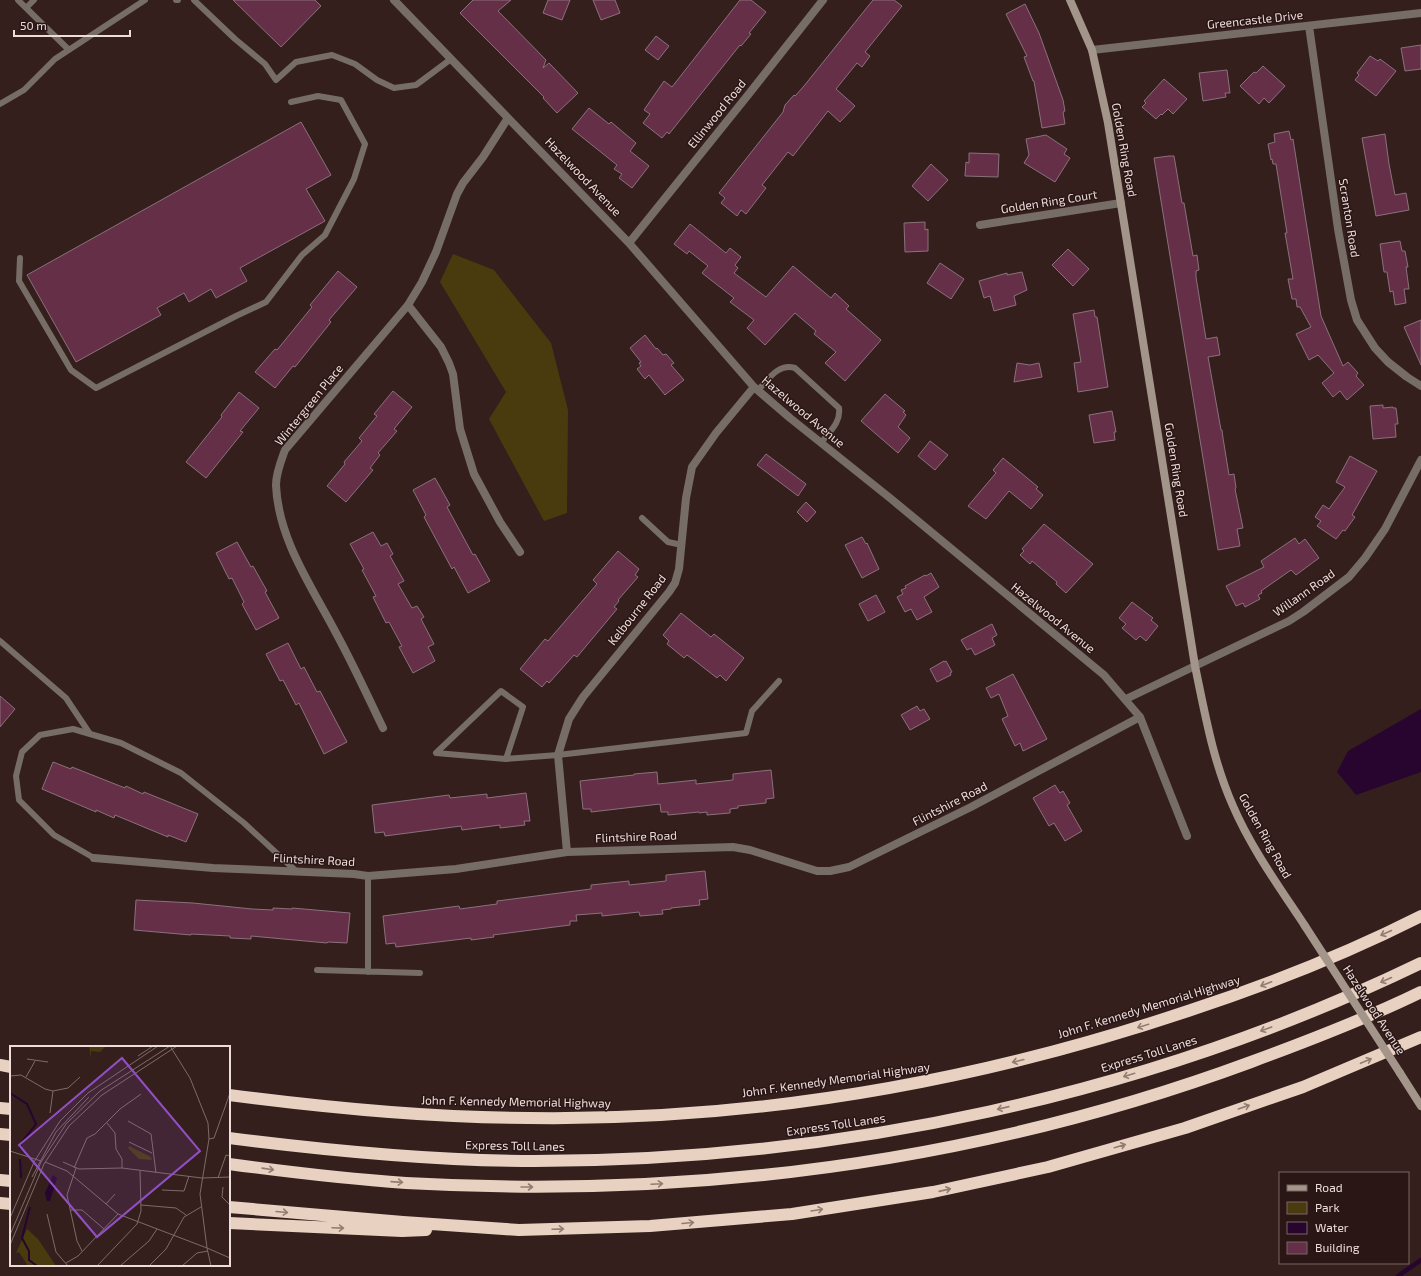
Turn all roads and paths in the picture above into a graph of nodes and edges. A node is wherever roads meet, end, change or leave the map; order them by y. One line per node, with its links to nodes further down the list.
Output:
1 (18, 0): 8 (lane)
2 (34, 0): 8 (lane)
3 (145, 0): 11 (lane)
4 (194, 0): 13 (lane)
5 (394, 0): 13 (street, Hazelwood Avenue)
6 (823, 0): 19 (street, Ellinwood Road)
7 (1070, 0): 12 (street, Golden Ring Road)
8 (26, 8): 11 (lane)
9 (1421, 13): 10 (street, Greencastle Drive)
10 (1309, 26): 12 (street, Greencastle Drive); 22 (street, Scranton Road)
11 (69, 50): 15 (lane)
12 (1092, 50): 17 (street, Golden Ring Road)
13 (451, 59): 16 (street, Hazelwood Avenue)
14 (291, 102): 20 (lane)
15 (0, 104)
16 (508, 118): 19 (street, Hazelwood Avenue); 21 (street, Wintergreen Place)
17 (1121, 203): 18 (street, Golden Ring Court); 30 (street, Golden Ring Road)
18 (980, 225)
19 (629, 243): 23 (street, Hazelwood Avenue)
20 (20, 258)
21 (408, 305): 28 (street); 34 (street, Wintergreen Place)
22 (1421, 386)
23 (756, 388): 24 (street, Hazelwood Avenue); 24 (lane); 27 (street, Kelbourne Road)
24 (821, 443): 32 (street, Hazelwood Avenue)
25 (1421, 460): 30 (street, Willann Road)
26 (642, 518): 27 (lane)
27 (682, 545): 36 (street, Kelbourne Road)
28 (520, 552)
29 (0, 641): 35 (lane)
30 (1195, 666): 32 (street, Willann Road); 44 (street, Golden Ring Road)
31 (779, 682): 36 (lane)
32 (1126, 699): 33 (street, Hazelwood Avenue)
33 (1140, 717): 38 (street, Hazelwood Avenue); 39 (street, Flintshire Road)
34 (383, 728)
35 (90, 734): 40 (lane); 41 (lane)
36 (558, 755): 37 (lane); 39 (street, Kelbourne Road)
37 (506, 759): 37 (lane)
38 (1187, 836)
39 (567, 852): 42 (street, Flintshire Road)
40 (94, 858): 41 (street, Flintshire Road)
41 (296, 871): 42 (street, Flintshire Road)
42 (368, 876): 47 (lane)
43 (1421, 916): 51 (highway, John F. Kennedy Memorial Highway, one-way to 51)
44 (1305, 926): 52 (street, Hazelwood Avenue, bridge)
45 (1421, 963): 57 (highway, Express Toll Lanes, one-way to 57)
46 (317, 970): 47 (lane)
47 (368, 972): 48 (lane)
48 (420, 973)
49 (1421, 992): 58 (highway, one-way to 49)
50 (1421, 1037): 65 (highway, one-way to 50)
51 (230, 1095)
52 (1421, 1106)
53 (0, 1108): 54 (highway)
54 (10, 1110)
55 (0, 1134): 56 (highway)
56 (10, 1135)
57 (230, 1138)
58 (230, 1164)
59 (0, 1180): 60 (highway)
60 (10, 1182)
61 (0, 1203): 62 (highway)
62 (10, 1204)
63 (230, 1207): 65 (highway, one-way to 65)
64 (230, 1224): 65 (highway, one-way to 65)
65 (519, 1230)

